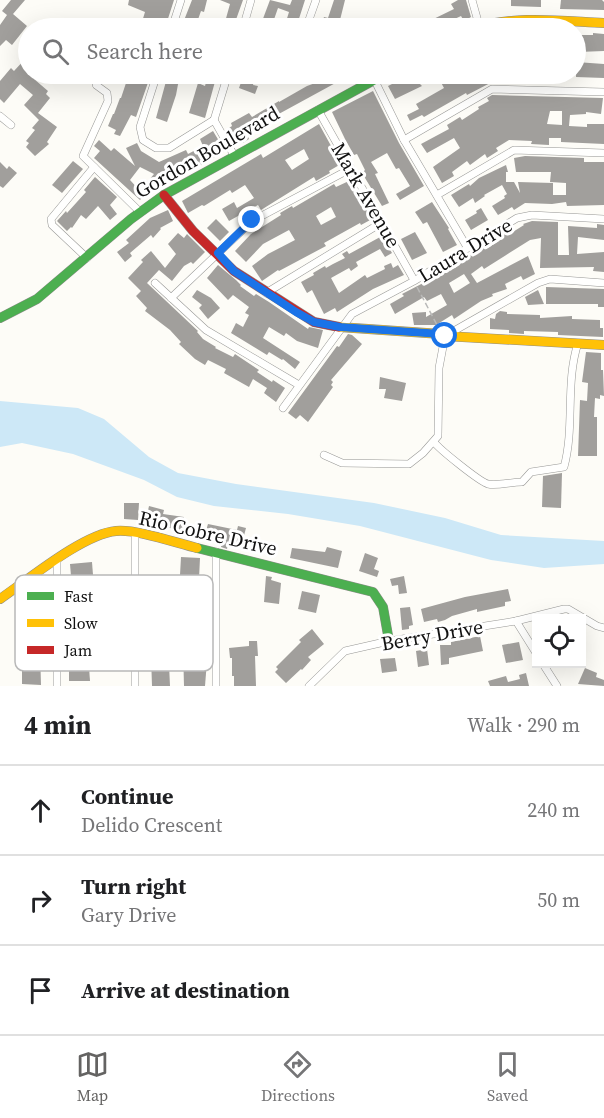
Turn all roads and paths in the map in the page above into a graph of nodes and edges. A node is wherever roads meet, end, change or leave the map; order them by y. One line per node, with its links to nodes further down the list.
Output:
1 (181, 0): 5 (street)
2 (251, 0): 6 (street)
3 (316, 0): 7 (street)
4 (472, 0): 8 (street)
5 (175, 18)
6 (246, 18)
7 (310, 18)
8 (475, 18)
9 (586, 23): 10 (street)
10 (604, 23)
11 (96, 84): 24 (street)
12 (154, 84): 19 (street)
13 (225, 84): 19 (street)
14 (365, 84): 17 (street, Gordon Boulevard)
15 (376, 84): 21 (street)
16 (604, 92): 21 (street)
17 (318, 110): 23 (street, Gordon Boulevard); 25 (street, Mark Avenue)
18 (0, 116): 20 (street)
19 (214, 120): 23 (street)
20 (11, 125)
21 (404, 140): 27 (street)
22 (604, 153): 27 (street)
23 (235, 157): 26 (street, Gordon Boulevard)
24 (94, 167): 28 (street); 33 (street)
25 (350, 169): 30 (street, Mark Avenue); 32 (street)
26 (164, 195): 28 (street, Gordon Boulevard); 32 (street)
27 (437, 195): 31 (street)
28 (139, 211): 33 (street, Gordon Boulevard)
29 (604, 219): 31 (street, Laura Drive)
30 (381, 223): 34 (street, Mark Avenue); 37 (street)
31 (467, 247): 34 (street, Laura Drive)
32 (218, 253): 37 (street); 38 (street)
33 (87, 258): 39 (street, Gordon Boulevard)
34 (414, 280): 40 (street, Laura Drive); 41 (path)
35 (154, 283): 38 (street)
36 (604, 283): 41 (street)
37 (266, 293): 40 (street)
38 (171, 298): 44 (street)
39 (0, 318)
40 (340, 327): 41 (street); 44 (street, Laura Drive)
41 (443, 335): 42 (street); 46 (street)
42 (578, 343): 43 (street); 46 (street)
43 (604, 345)
44 (299, 385): 45 (street, Laura Drive)
45 (283, 408)
46 (434, 442): 47 (street)
47 (324, 455)
48 (135, 533): 49 (street, Rio Cobre Drive); 50 (street, Rio Cobre Drive); 53 (street)
49 (216, 552): 58 (street, Rio Cobre Drive); 61 (street)
50 (57, 558): 51 (street, Rio Cobre Drive); 52 (street)
51 (33, 575)
52 (57, 575)
53 (135, 575)
54 (15, 588): 55 (street, Rio Cobre Drive)
55 (0, 599)
56 (516, 621): 57 (street, Berry Drive); 58 (street, Berry Drive); 59 (street)
57 (604, 628)
58 (388, 641): 62 (street, Berry Drive)
59 (532, 645)
60 (546, 668): 63 (street)
61 (216, 686)
62 (309, 686)
63 (558, 686)

